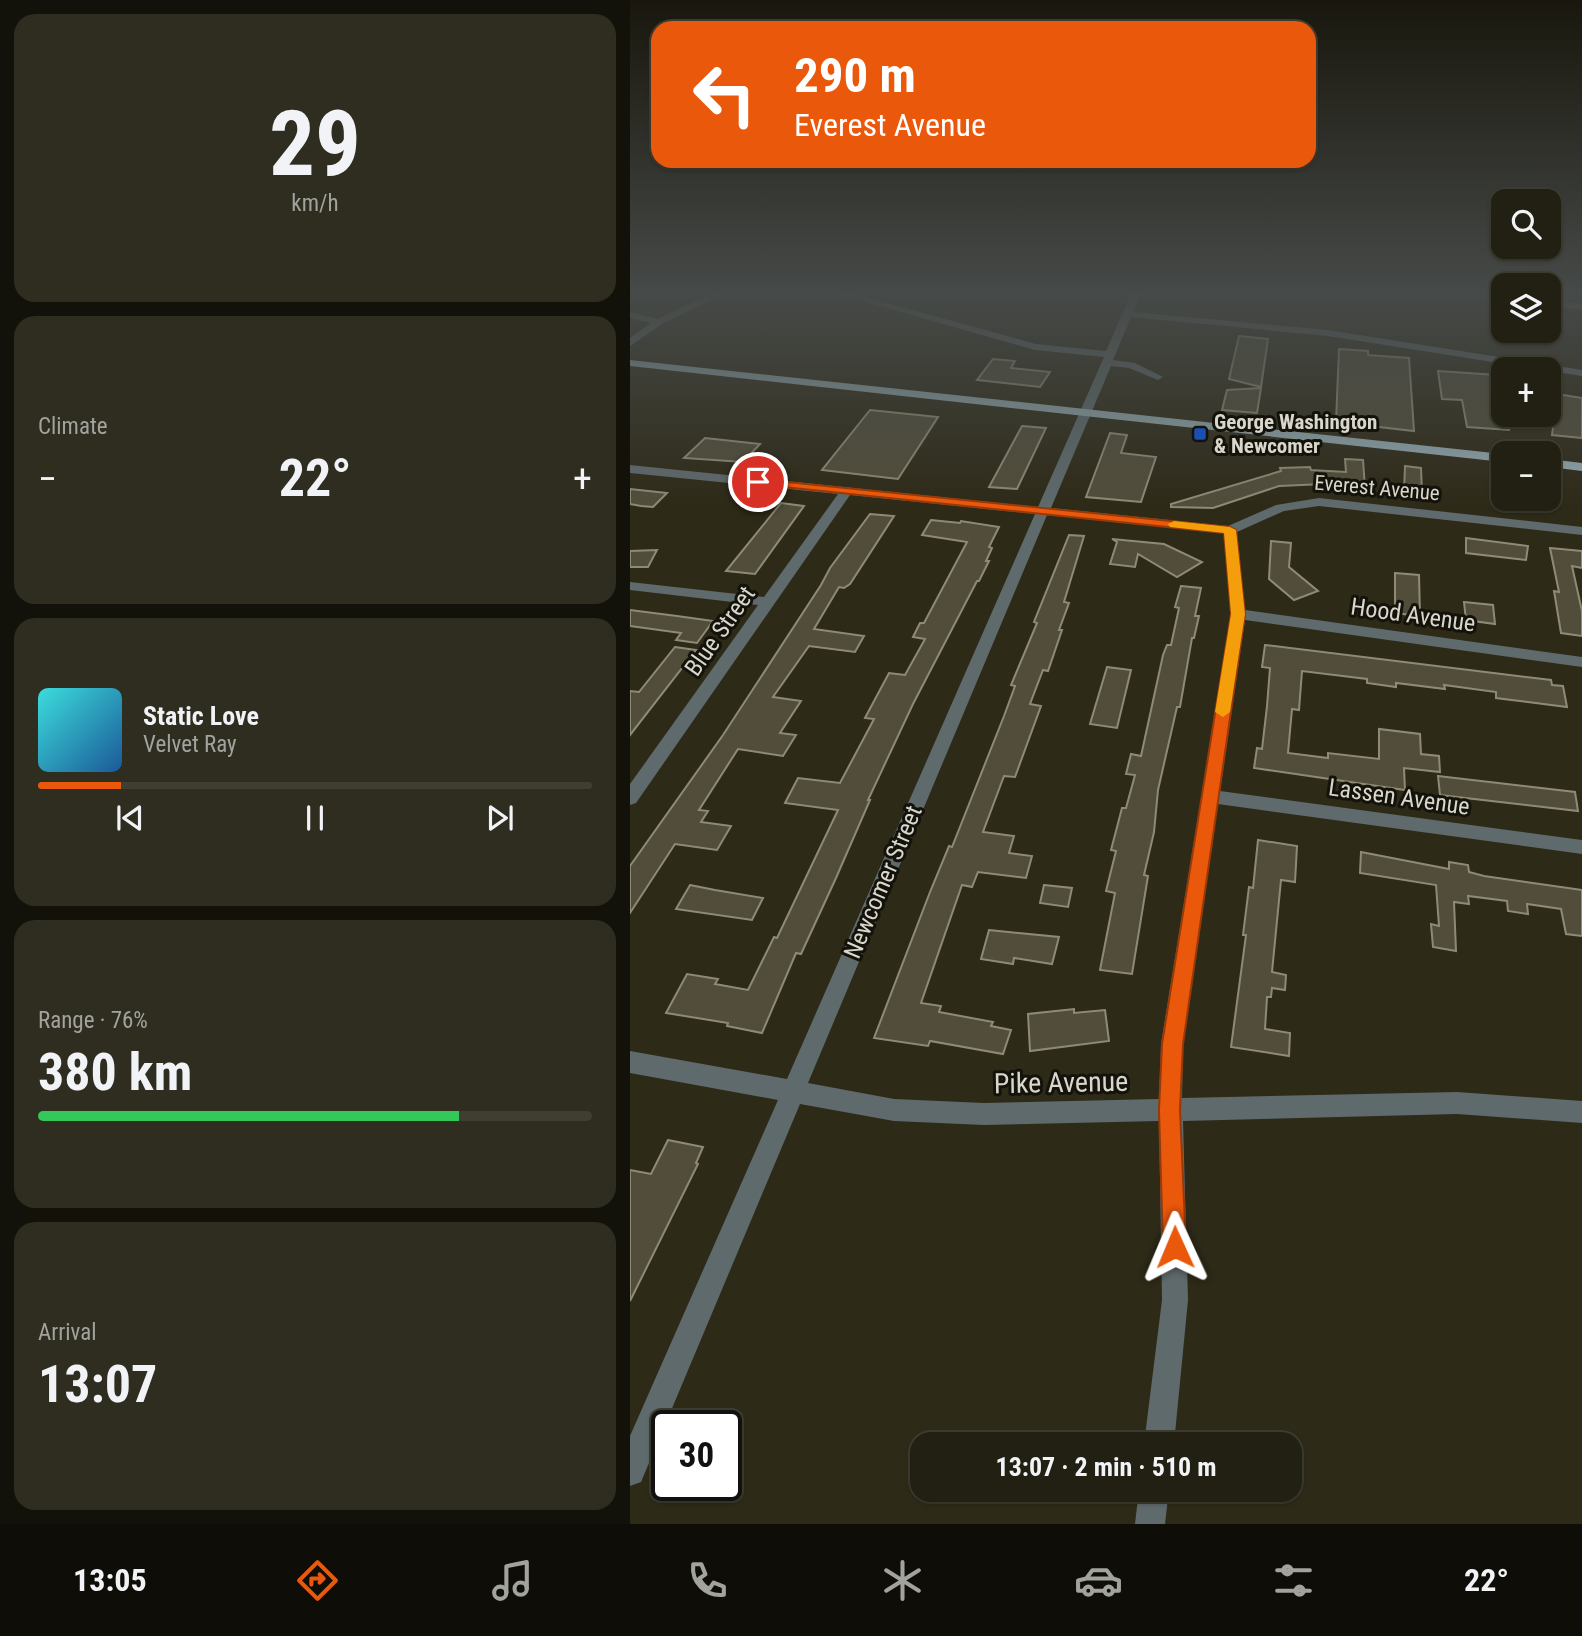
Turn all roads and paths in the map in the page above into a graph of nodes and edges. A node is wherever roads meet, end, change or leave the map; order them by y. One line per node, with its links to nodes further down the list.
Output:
1 (649, 365): 7 (main road)
2 (1106, 365): 7 (street, Newcomer Street)
3 (1130, 365): 6 (street)
4 (1532, 365): 5 (street)
5 (1582, 373)
6 (1158, 377)
7 (1086, 413): 8 (main road); 13 (street, Newcomer Street)
8 (1491, 457)
9 (1561, 464): 10 (main road)
10 (1582, 467)
11 (630, 469): 12 (street, Everest Avenue)
12 (847, 491): 13 (street, Everest Avenue); 17 (street, Blue Street)
13 (1044, 510): 14 (street, Everest Avenue); 24 (street, Newcomer Street)
14 (1230, 530): 15 (street, Everest Avenue); 18 (street)
15 (1582, 531)
16 (630, 586): 17 (street)
17 (768, 602): 21 (street, Blue Street)
18 (1238, 614): 19 (street, Hood Avenue); 20 (street)
19 (1582, 662)
20 (1210, 796): 22 (street, Lassen Avenue); 25 (street)
21 (630, 798)
22 (1582, 847)
23 (630, 1062): 24 (street, Pike Avenue)
24 (791, 1093): 25 (street, Pike Avenue); 28 (street, Newcomer Street)
25 (1170, 1110): 26 (street, Pike Avenue); 27 (street)
26 (1582, 1112)
27 (1160, 1432)
28 (630, 1471)
29 (1153, 1502): 30 (street)
30 (1150, 1524)

